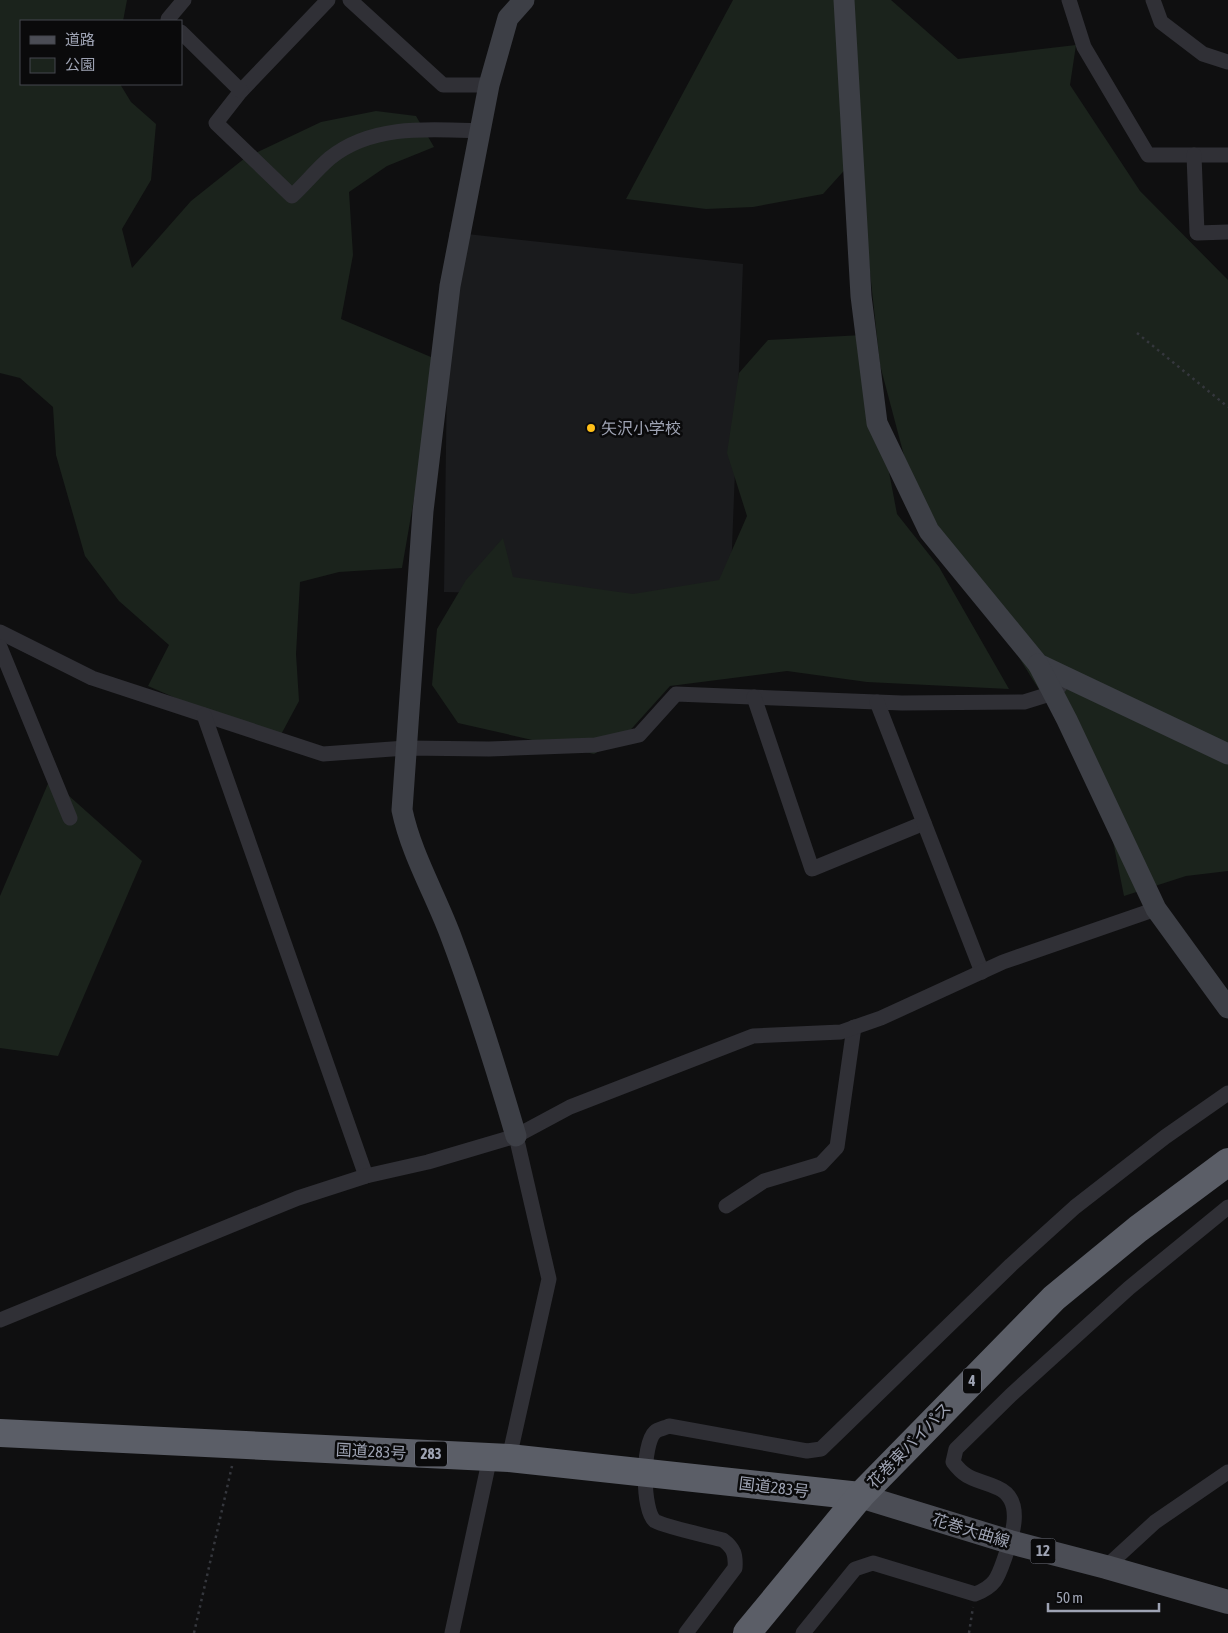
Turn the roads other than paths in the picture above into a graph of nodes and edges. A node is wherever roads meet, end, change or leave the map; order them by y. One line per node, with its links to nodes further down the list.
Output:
1 (184, 0): 8 (street)
2 (328, 0): 12 (street)
3 (350, 0): 11 (street)
4 (524, 0): 11 (street)
5 (844, 0): 19 (street)
6 (1069, 0): 14 (street)
7 (1153, 0): 10 (street)
8 (169, 20)
9 (182, 33): 12 (street)
10 (1228, 62)
11 (489, 85): 13 (street)
12 (241, 91): 13 (street)
13 (479, 131): 25 (street)
14 (1194, 155): 15 (street); 16 (street)
15 (1228, 155)
16 (1228, 232)
17 (0, 632): 24 (street)
18 (0, 647): 27 (street)
19 (1038, 664): 20 (street); 21 (street)
20 (1068, 678): 21 (street); 26 (street)
21 (1053, 693): 23 (street); 29 (street)
22 (754, 697): 23 (street); 25 (street); 28 (street)
23 (877, 702): 28 (street)
24 (204, 715): 25 (street); 36 (street)
25 (406, 748): 34 (street)
26 (1228, 754)
27 (70, 818)
28 (924, 823): 30 (street)
29 (1156, 909): 30 (street); 31 (street)
30 (982, 972): 32 (street)
31 (1228, 1008)
32 (854, 1027): 34 (street); 37 (street)
33 (1228, 1093): 42 (street)
34 (516, 1136): 36 (street); 41 (street)
35 (1228, 1162): 44 (highway, 花巻東バイパス / 4)
36 (366, 1176): 39 (street)
37 (726, 1206)
38 (1228, 1207): 45 (street)
39 (0, 1320)
40 (0, 1433): 41 (highway, 国道283号 / 283)
41 (500, 1458): 42 (highway, 国道283号 / 283); 48 (street)
42 (644, 1472): 44 (highway, 国道283号 / 283); 49 (street)
43 (1228, 1472): 46 (street)
44 (860, 1496): 45 (main road, 花巻大曲線 / 12); 50 (highway, 花巻東バイパス / 4)
45 (1010, 1542): 46 (main road, 花巻大曲線 / 12); 51 (street)
46 (1106, 1567): 47 (main road, 花巻大曲線 / 12)
47 (1228, 1602)
48 (452, 1633)
49 (686, 1633)
50 (747, 1633)
51 (804, 1633)

